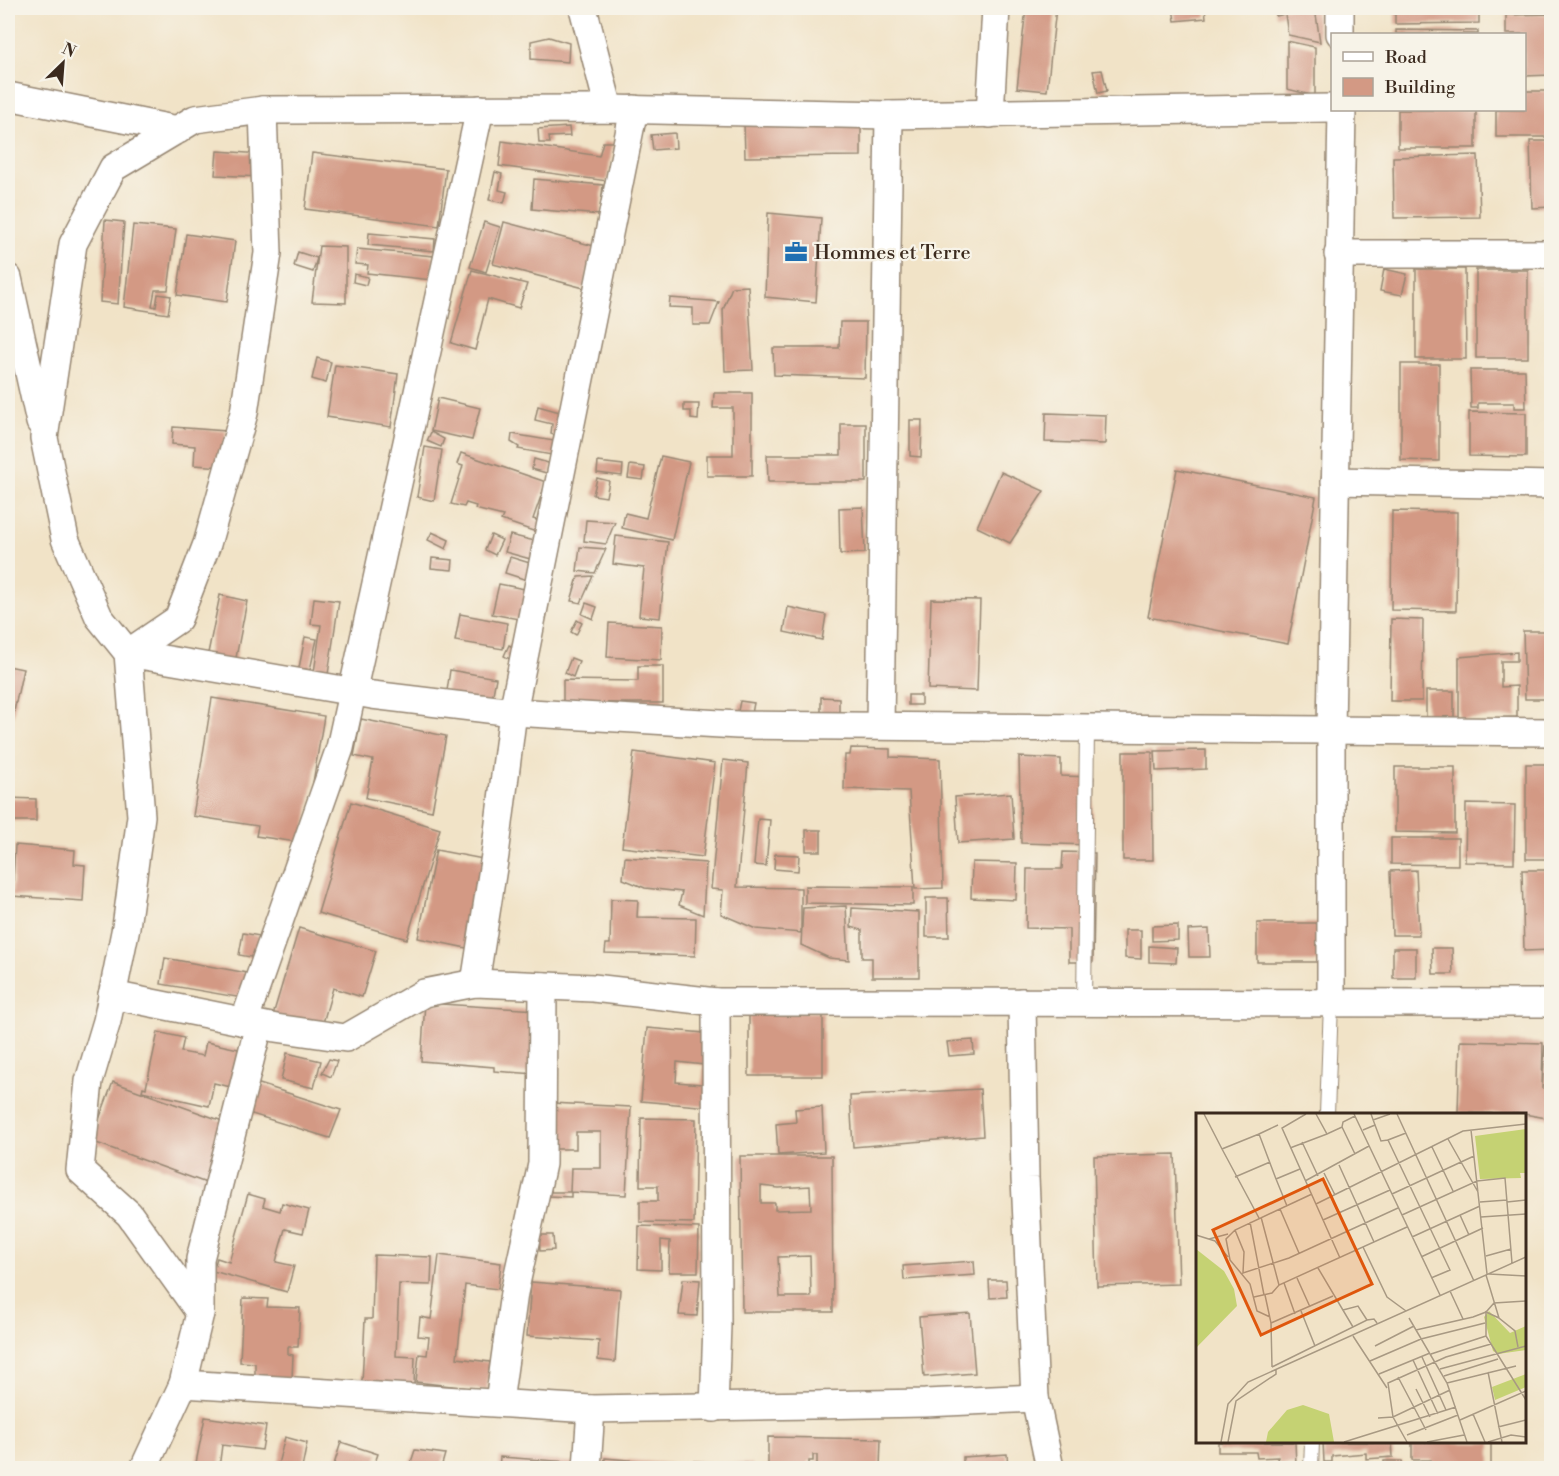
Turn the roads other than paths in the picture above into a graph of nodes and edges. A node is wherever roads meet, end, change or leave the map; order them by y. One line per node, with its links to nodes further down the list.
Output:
1 (583, 8): 8 (street)
2 (996, 8): 11 (street)
3 (1340, 8): 4 (street)
4 (1340, 33)
5 (8, 96): 13 (street)
6 (1331, 108): 11 (street)
7 (480, 109): 8 (street); 9 (street); 21 (street)
8 (622, 109): 12 (street); 22 (street)
9 (263, 110): 13 (street); 20 (street)
10 (1342, 111): 14 (street)
11 (990, 114): 12 (street)
12 (889, 115): 23 (street)
13 (178, 130): 17 (street)
14 (1338, 254): 15 (street); 18 (street)
15 (1551, 254)
16 (8, 278): 17 (street)
17 (44, 438): 20 (street)
18 (1335, 482): 19 (street); 25 (street)
19 (1551, 485)
20 (128, 653): 21 (street); 29 (street)
21 (353, 692): 22 (street); 35 (street)
22 (513, 712): 23 (street); 27 (street)
23 (880, 725): 24 (street)
24 (1087, 728): 25 (street); 34 (lane)
25 (1331, 730): 26 (street); 32 (street)
26 (1551, 732)
27 (475, 983): 28 (street); 35 (street)
28 (543, 986): 30 (street); 40 (street)
29 (112, 995): 35 (street); 37 (street)
30 (716, 1002): 31 (street); 41 (street)
31 (1022, 1002): 34 (street); 39 (street)
32 (1331, 1003): 33 (street); 34 (street); 36 (lane)
33 (1551, 1003)
34 (1084, 1004)
35 (252, 1023): 37 (street)
36 (1327, 1113)
37 (200, 1313): 38 (street)
38 (183, 1384): 40 (street); 44 (street)
39 (1035, 1398): 41 (street); 46 (street)
40 (499, 1402): 42 (street)
41 (714, 1408): 42 (street)
42 (591, 1409): 45 (street)
43 (1312, 1443): 47 (lane)
44 (144, 1468)
45 (587, 1468)
46 (1050, 1468)
47 (1311, 1468)

